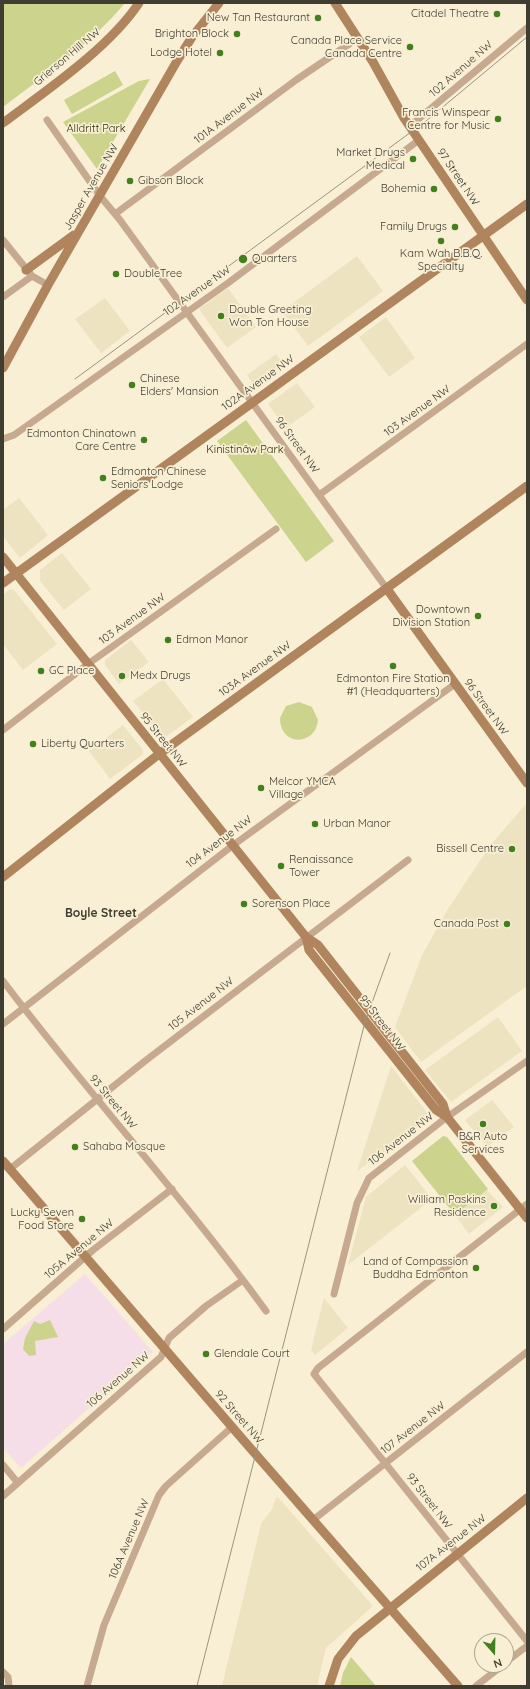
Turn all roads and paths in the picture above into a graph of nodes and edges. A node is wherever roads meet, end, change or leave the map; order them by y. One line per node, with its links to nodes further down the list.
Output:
1 (139, 3): 7 (street, Grierson Hill NW)
2 (219, 3): 10 (street, Jasper Avenue NW)
3 (335, 3): 5 (street, 97 Street NW)
4 (527, 28): 8 (street, 102 Avenue NW)
5 (358, 38): 8 (street, 97 Street NW); 12 (street, 101A Avenue NW)
6 (47, 120): 10 (street, 96 Street NW)
7 (3, 123)
8 (410, 126): 9 (street, 97 Street NW)
9 (419, 140): 14 (street, 97 Street NW); 20 (street, 102 Avenue NW)
10 (100, 196): 12 (street, 96 Street NW); 13 (street, Jasper Avenue NW)
11 (527, 204): 14 (street, 102A Avenue NW)
12 (115, 214): 20 (street, 96 Street NW)
13 (80, 230): 16 (street); 17 (street, Jasper Avenue NW)
14 (483, 235): 19 (street, 97 Street NW); 23 (street, 102A Avenue NW)
15 (3, 240): 16 (street)
16 (29, 273): 17 (street); 18 (street)
17 (48, 285): 22 (street, Jasper Avenue NW)
18 (3, 297)
19 (527, 300)
20 (186, 312): 23 (street, 96 Street NW); 24 (street, 102 Avenue NW)
21 (527, 344): 26 (street, 103 Avenue NW)
22 (3, 368)
23 (251, 403): 26 (street, 96 Street NW); 29 (street, 102A Avenue NW)
24 (3, 439)
25 (527, 486): 31 (street, 103A Avenue NW)
26 (319, 495): 31 (street, 96 Street NW)
27 (276, 528): 32 (street, 103 Avenue NW)
28 (3, 557): 29 (street, 95 Street NW)
29 (16, 573): 30 (street, 102A Avenue NW); 32 (street, 95 Street NW)
30 (3, 583)
31 (386, 589): 33 (street, 96 Street NW); 35 (street, 103A Avenue NW)
32 (88, 664): 34 (street, 103 Avenue NW); 35 (street, 95 Street NW)
33 (454, 684): 36 (street, 96 Street NW); 37 (street, 104 Avenue NW)
34 (3, 730)
35 (159, 754): 37 (street, 95 Street NW); 39 (street, 103A Avenue NW)
36 (527, 783)
37 (232, 846): 40 (street, 95 Street NW); 42 (street, 104 Avenue NW)
38 (408, 860): 40 (street, 105 Avenue NW)
39 (3, 877)
40 (306, 937): 45 (street, 105 Avenue NW); 46 (street, 95 Street NW)
41 (3, 981): 42 (street, 93 Street NW)
42 (24, 1008): 43 (street, 104 Avenue NW); 45 (street, 93 Street NW)
43 (3, 1024)
44 (527, 1061): 46 (street, 106 Avenue NW)
45 (96, 1099): 48 (street, 105 Avenue NW); 49 (street, 93 Street NW)
46 (447, 1117): 50 (street, 95 Street NW); 54 (street, 106 Avenue NW)
47 (3, 1161): 48 (street, 92 Street NW)
48 (10, 1169): 52 (street, 92 Street NW)
49 (172, 1189): 52 (street, 105A Avenue NW); 53 (street, 93 Street NW)
50 (523, 1206): 51 (street, 95 Street NW); 60 (street, 93 Street NW)
51 (527, 1218)
52 (86, 1257): 56 (street, 105A Avenue NW); 57 (street, 92 Street NW)
53 (243, 1280): 55 (street, 93 Street NW); 57 (street, 106 Avenue NW)
54 (334, 1294)
55 (266, 1311)
56 (3, 1328)
57 (165, 1349): 59 (street, 92 Street NW); 62 (street, 106 Avenue NW)
58 (527, 1352): 60 (street, 107 Avenue NW)
59 (232, 1427): 65 (street, 92 Street NW); 74 (street, 106A Avenue NW)
60 (385, 1464): 65 (street, 107 Avenue NW); 66 (street, 93 Street NW)
61 (3, 1465): 62 (street)
62 (18, 1483): 63 (street, 106 Avenue NW)
63 (3, 1496)
64 (527, 1498): 66 (street, 107A Avenue NW)
65 (313, 1520): 67 (street, 92 Street NW)
66 (457, 1554): 67 (street, 107A Avenue NW); 68 (street, 93 Street NW)
67 (390, 1607): 75 (street, 107A Avenue NW); 76 (street, 92 Street NW)
68 (527, 1641)
69 (527, 1646): 70 (street)
70 (514, 1656)
71 (493, 1673): 77 (street)
72 (5, 1675): 73 (street)
73 (9, 1686)
74 (87, 1686)
75 (329, 1686)
76 (458, 1686)
77 (476, 1686)

